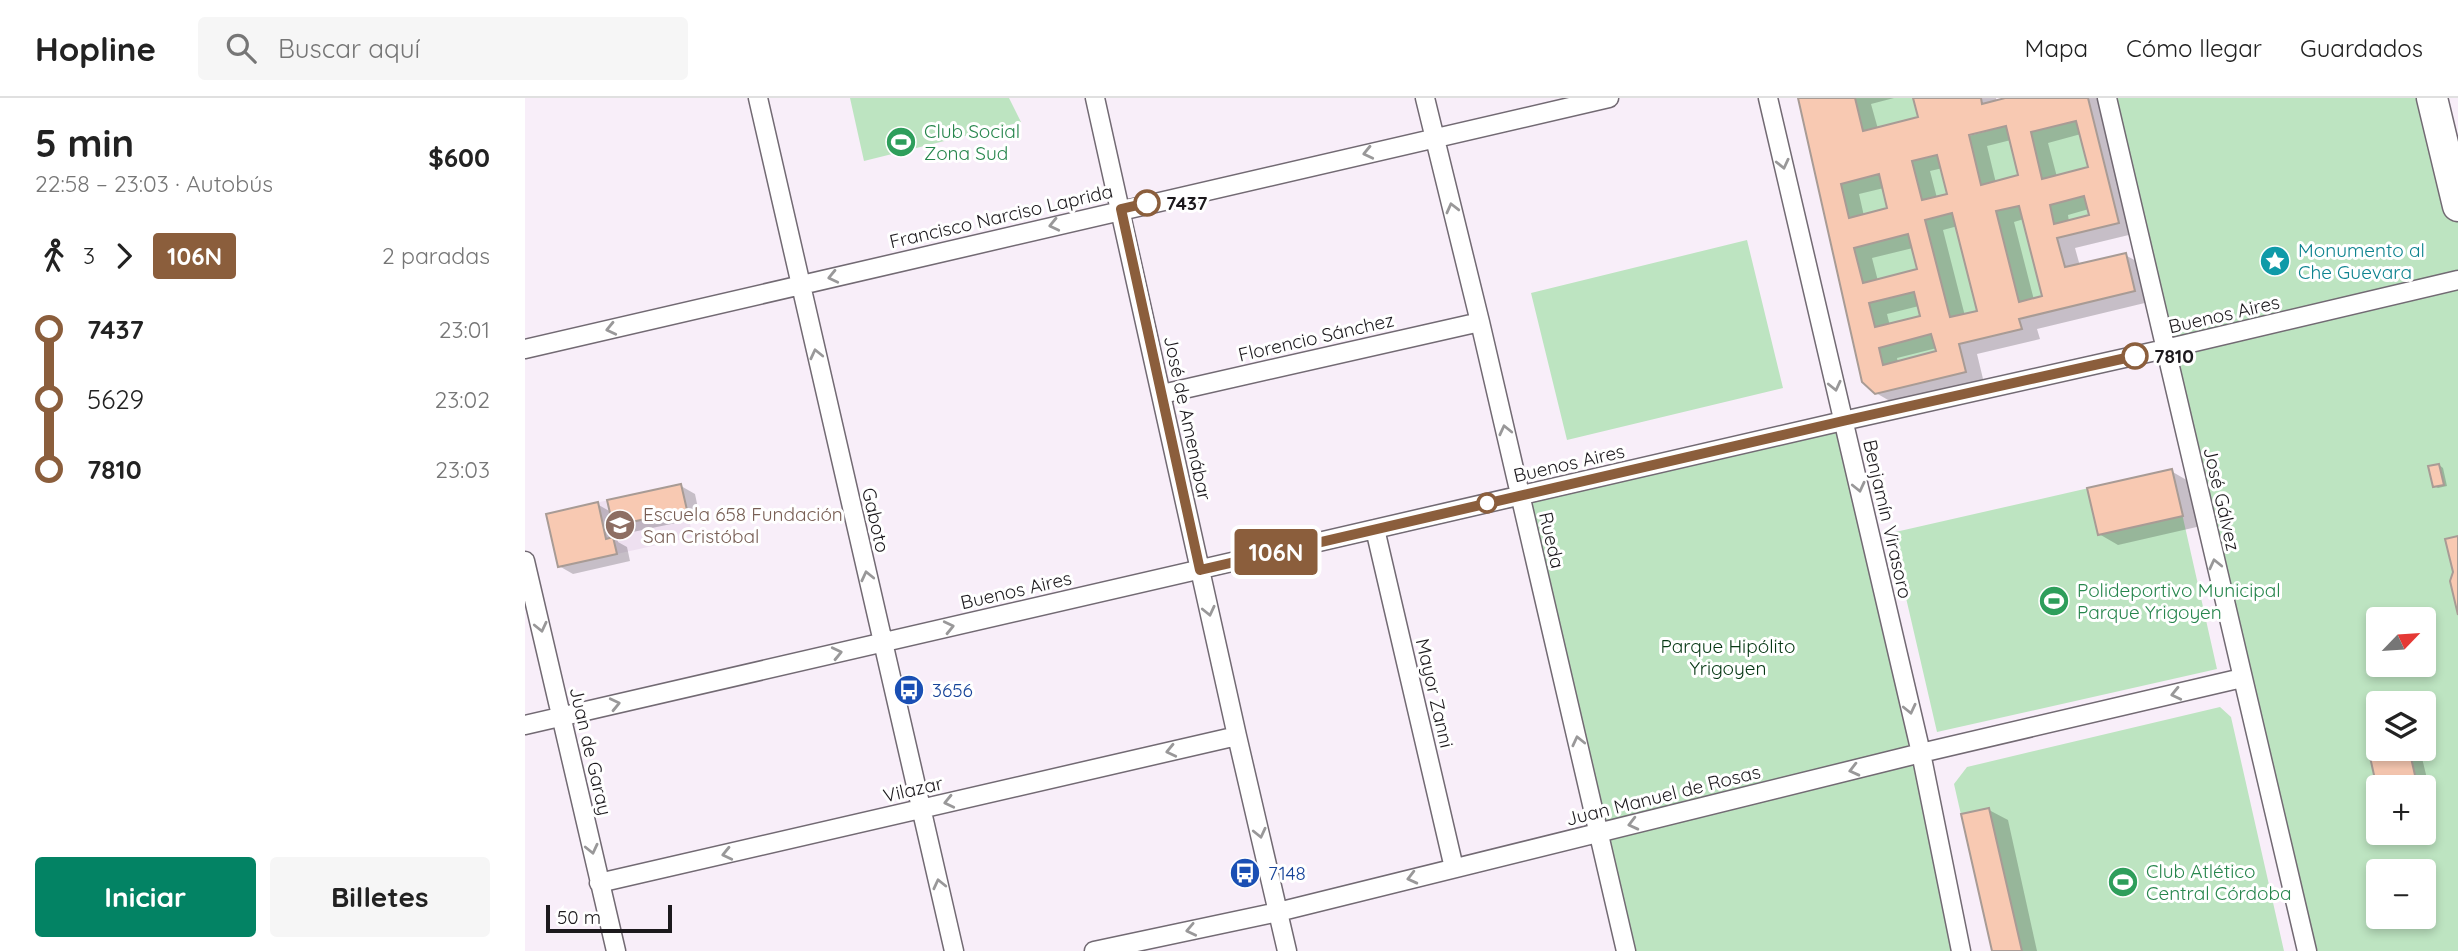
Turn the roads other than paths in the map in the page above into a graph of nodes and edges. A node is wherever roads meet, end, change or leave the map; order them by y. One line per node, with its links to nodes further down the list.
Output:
1 (758, 98): 12 (street, Gaboto)
2 (1095, 98): 10 (street, José de Amenábar)
3 (1425, 98): 8 (street, Rueda)
4 (1609, 98): 8 (street, Francisco Narciso Laprida)
5 (1768, 98): 17 (street, Benjamín Virasoro, one-way to 17)
6 (2107, 98): 15 (street, José Gálvez)
7 (2432, 98): 9 (main road)
8 (1435, 138): 10 (street, Francisco Narciso Laprida, one-way to 10); 13 (street, Rueda, one-way to 8)
9 (2458, 206)
10 (1121, 209): 12 (street, Francisco Narciso Laprida, one-way to 12); 16 (street, José de Amenábar)
11 (2458, 280): 15 (street, Buenos Aires)
12 (800, 285): 14 (street, Francisco Narciso Laprida, one-way to 14); 22 (street, Gaboto, one-way to 12)
13 (1480, 321): 16 (street, Florencio Sánchez); 18 (street, Rueda, one-way to 13)
14 (525, 349)
15 (2165, 349): 17 (street, Buenos Aires); 23 (street, José Gálvez, one-way to 15)
16 (1162, 394): 21 (street, José de Amenábar)
17 (1843, 421): 18 (street, Buenos Aires); 27 (street, Benjamín Virasoro, one-way to 27)
18 (1520, 496): 19 (street, Buenos Aires); 29 (street, Rueda, one-way to 18)
19 (1375, 529): 21 (street, Buenos Aires); 30 (street, Mayor Zanni)
20 (525, 561): 24 (street, Juan de Garay, one-way to 24)
21 (1200, 570): 22 (street, Buenos Aires, one-way to 21); 26 (street, José de Amenábar, one-way to 26)
22 (883, 643): 24 (street, Buenos Aires, one-way to 22); 28 (street, Gaboto)
23 (2242, 678): 27 (street, Juan Manuel de Rosas, one-way to 27); 39 (street, José Gálvez)
24 (562, 716): 25 (street, Buenos Aires); 31 (street, Juan de Garay, one-way to 31)
25 (525, 725)
26 (1237, 736): 28 (street, Vilazar, one-way to 28); 32 (street, José de Amenábar, one-way to 32)
27 (1921, 753): 29 (street, Juan Manuel de Rosas, one-way to 29); 38 (street, Benjamín Virasoro)
28 (922, 809): 31 (street, Vilazar, one-way to 31); 34 (street, Gaboto, one-way to 28)
29 (1600, 832): 30 (street, Juan Manuel de Rosas); 37 (street, Rueda)
30 (1454, 868): 32 (street, Juan Manuel de Rosas, one-way to 32)
31 (599, 883): 33 (street, Juan de Garay)
32 (1278, 912): 35 (street, Juan Manuel de Rosas, one-way to 35); 36 (street, José de Amenábar)
33 (615, 951)
34 (954, 951)
35 (1094, 951)
36 (1287, 951)
37 (1626, 951)
38 (1961, 951)
39 (2307, 951)

